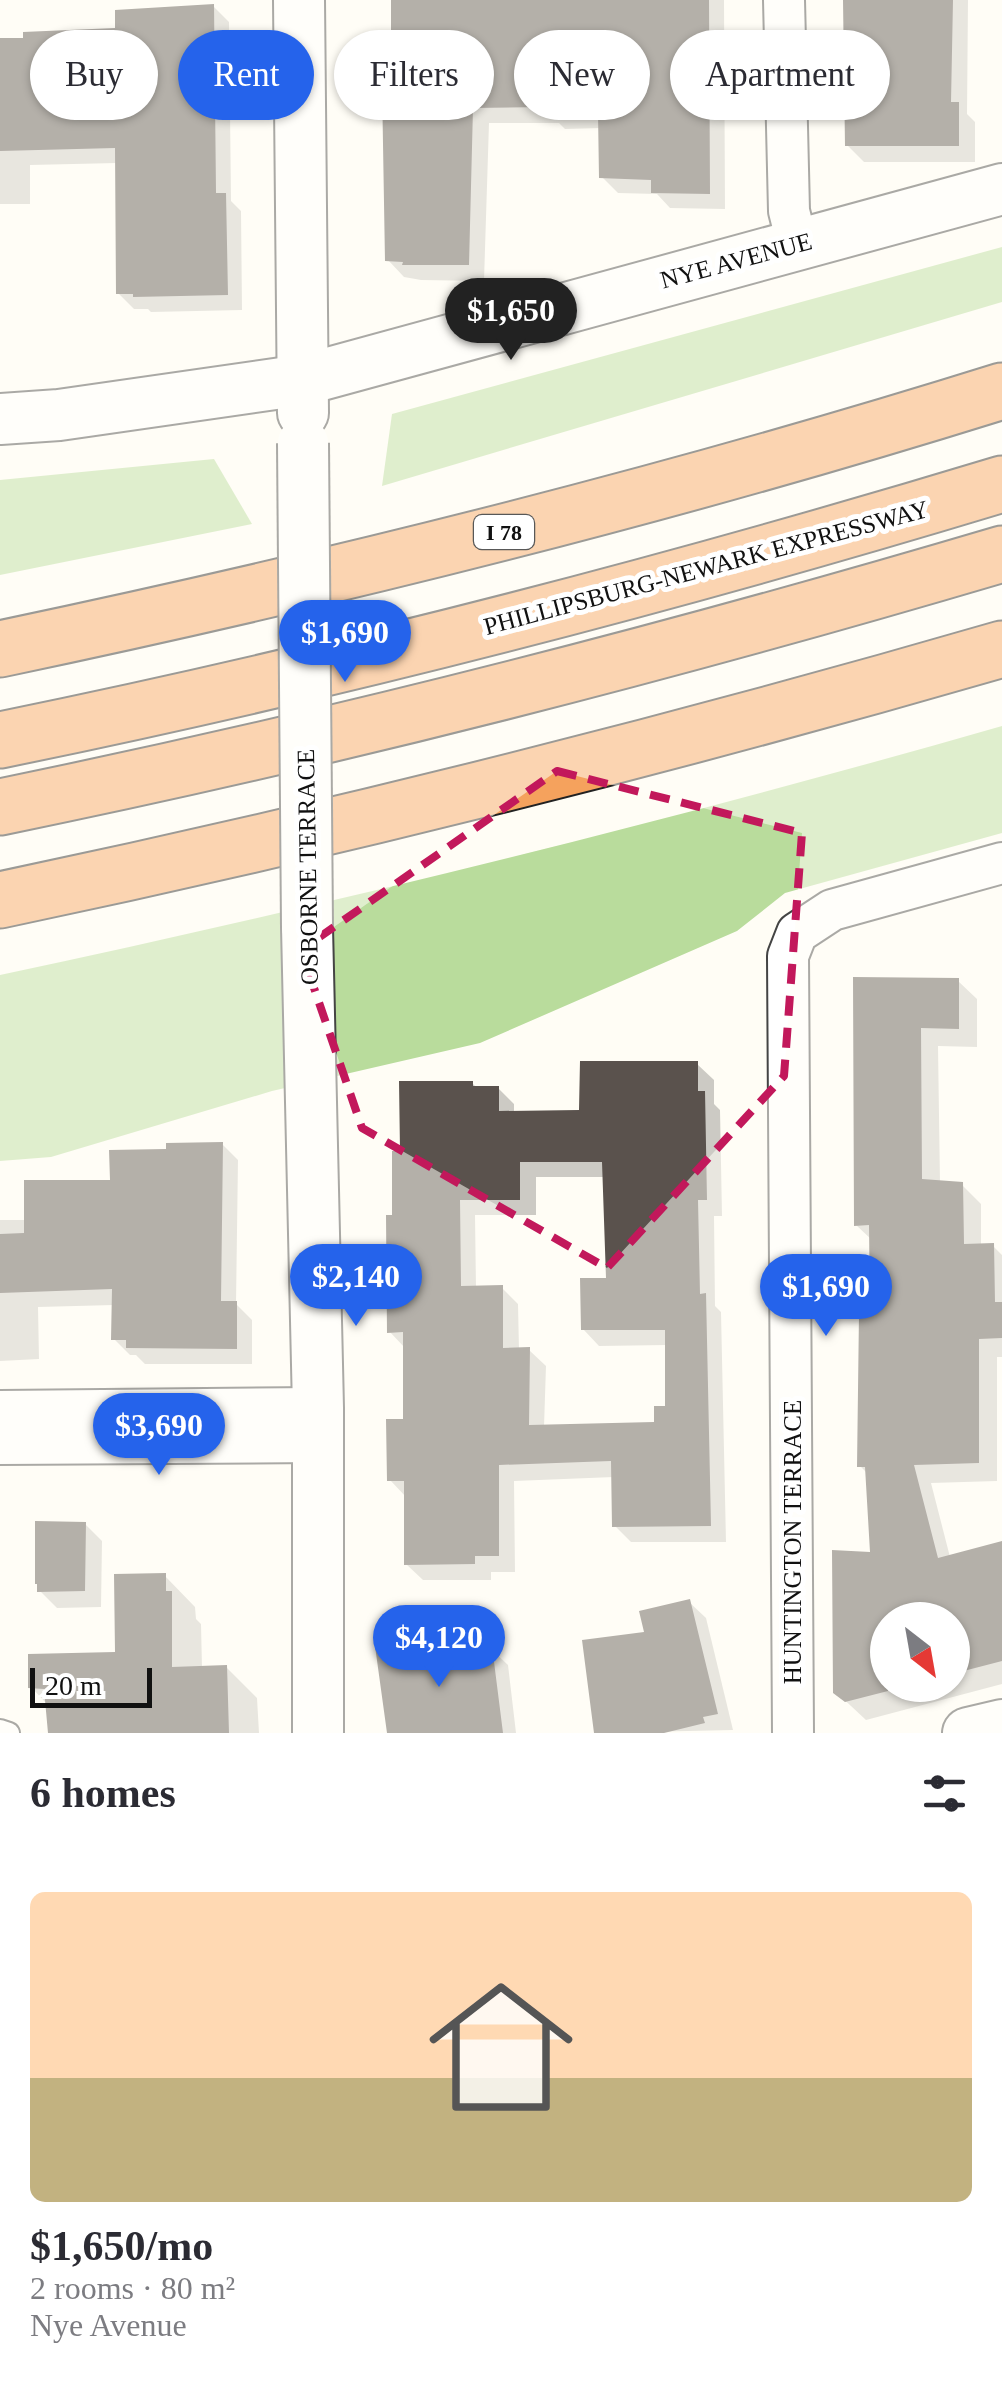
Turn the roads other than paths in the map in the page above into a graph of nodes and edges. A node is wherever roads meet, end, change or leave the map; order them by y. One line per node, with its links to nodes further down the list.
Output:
1 (299, 0): 5 (street, OSBORNE TERRACE)
2 (784, 0): 4 (street)
3 (1002, 189): 4 (street, NYE AVENUE)
4 (797, 243): 5 (street, NYE AVENUE)
5 (302, 380): 7 (street, NYE AVENUE); 17 (street, OSBORNE TERRACE, bridge)
6 (1002, 391): 10 (highway, I 78)
7 (0, 419)
8 (1002, 484): 12 (highway, PHILLIPSBURG-NEWARK EXPRESSWAY)
9 (1002, 554): 13 (highway)
10 (0, 648)
11 (1002, 648): 15 (highway)
12 (0, 740)
13 (0, 808)
14 (1002, 863): 23 (street, HUNTINGTON TERRACE)
15 (0, 900)
16 (0, 1411): 17 (street)
17 (318, 1425): 18 (street); 22 (street, OSBORNE TERRACE)
18 (0, 1444)
19 (1002, 1725): 24 (street)
20 (0, 1730): 21 (lane)
21 (9, 1733)
22 (318, 1733)
23 (793, 1733)
24 (968, 1733)

